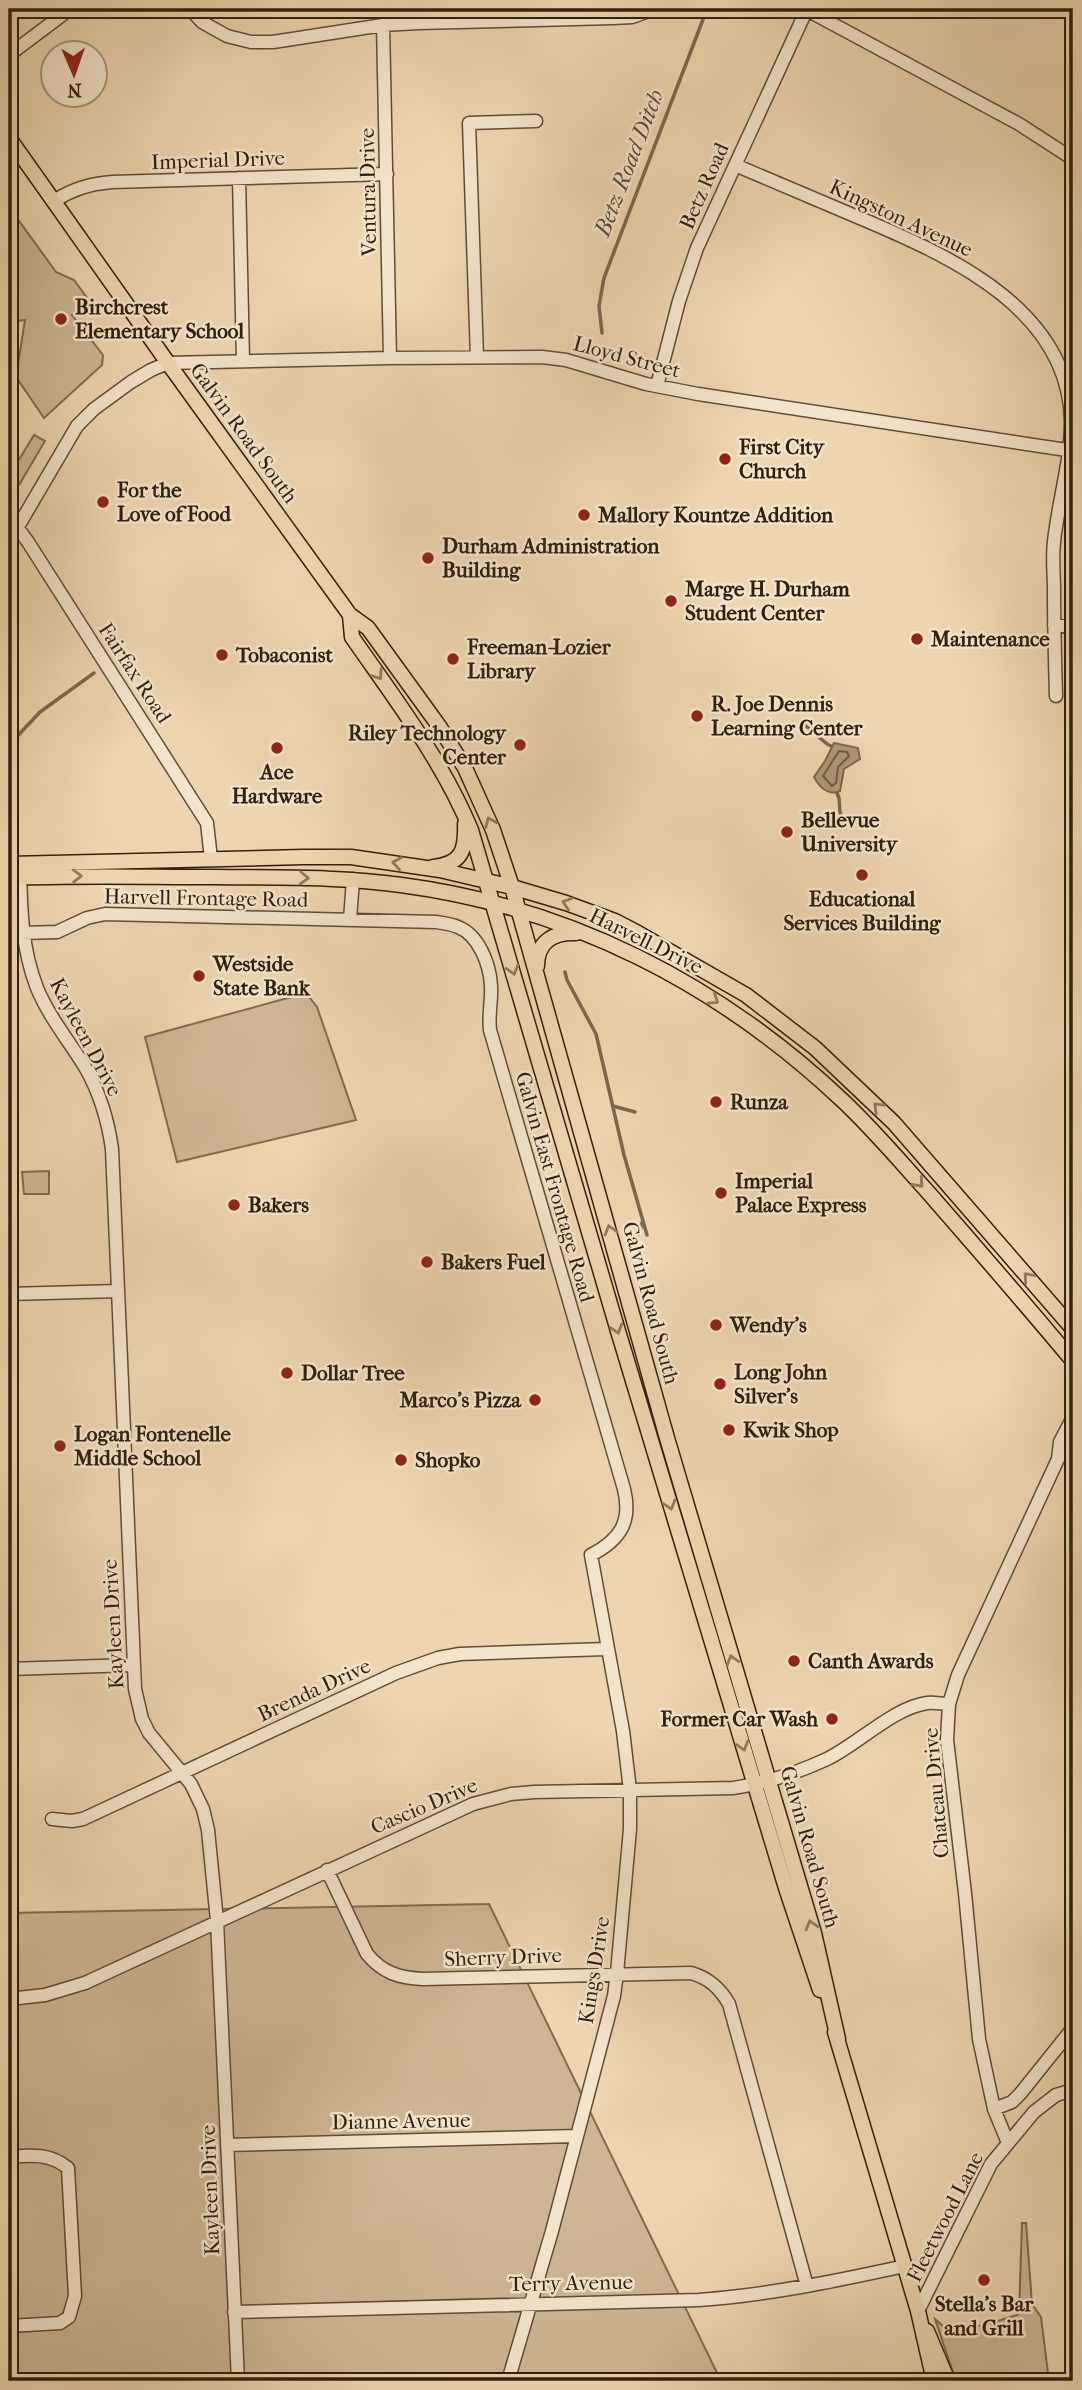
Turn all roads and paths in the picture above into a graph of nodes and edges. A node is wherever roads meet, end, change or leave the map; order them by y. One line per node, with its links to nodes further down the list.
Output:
1 (70, 9): 7 (street)
2 (190, 9): 6 (street)
3 (654, 9): 5 (street)
4 (806, 9): 10 (street); 11 (street, Betz Road)
5 (540, 14): 6 (street)
6 (383, 25): 12 (street, Ventura Drive)
7 (9, 55)
8 (536, 121): 15 (street)
9 (9, 138): 14 (main road, Galvin Road South)
10 (1073, 159)
11 (735, 165): 19 (street, Betz Road); 20 (street, Kingston Avenue)
12 (387, 174): 13 (street, Imperial Drive); 16 (street, Ventura Drive)
13 (239, 178): 14 (street, Imperial Drive); 17 (street)
14 (54, 201): 18 (main road, Galvin Road South)
15 (477, 357): 16 (street, Lloyd Street); 19 (street, Lloyd Street)
16 (390, 358): 17 (street, Lloyd Street)
17 (243, 360): 18 (street, Lloyd Street)
18 (168, 363): 21 (street); 23 (main road, Galvin Road South)
19 (656, 386): 20 (street, Lloyd Street)
20 (1071, 451): 24 (street, Kingston Avenue)
21 (13, 521): 22 (street); 28 (street, Fairfax Road)
22 (9, 542)
23 (350, 615): 27 (main road, Galvin Road South, one-way to 27); 33 (main road, Galvin Road South, one-way to 23)
24 (1054, 625): 25 (street); 26 (street, Kingston Avenue)
25 (1073, 627)
26 (1056, 696)
27 (465, 815): 29 (main road); 32 (main road, Galvin Road South)
28 (211, 859): 29 (main road, Harvell Drive, one-way to 28); 30 (main road, Harvell Drive)
29 (424, 868): 32 (main road, Harvell Drive)
30 (14, 871): 31 (main road, Harvell Drive, one-way to 31); 37 (street, Kayleen Drive)
31 (353, 879): 34 (main road, Harvell Drive); 36 (street)
32 (488, 882): 33 (main road, Harvell Drive); 34 (main road, Galvin Road South)
33 (512, 887): 35 (main road, Galvin Road South); 42 (main road, Harvell Drive, one-way to 33)
34 (494, 904): 35 (main road, Harvell Drive); 53 (main road, Galvin Road South, one-way to 53)
35 (519, 911): 38 (main road, Harvell Drive); 39 (main road, Galvin Road South)
36 (351, 920): 37 (street, Harvell Frontage Road); 47 (street, Galvin East Frontage Road)
37 (22, 933): 40 (street, Kayleen Drive)
38 (590, 933): 39 (main road); 43 (main road, Harvell Drive, one-way to 43)
39 (537, 978): 53 (main road, Galvin Road South, one-way to 39)
40 (118, 1291): 41 (street); 49 (street, Kayleen Drive)
41 (9, 1294)
42 (1073, 1329)
43 (1073, 1361)
44 (1073, 1416): 46 (street, Chateau Drive)
45 (1073, 1443): 46 (street, Chateau Drive)
46 (1058, 1459): 51 (street, Chateau Drive)
47 (591, 1555): 48 (street, Kings Drive)
48 (606, 1649): 52 (street, Brenda Drive); 54 (street, Kings Drive)
49 (132, 1665): 50 (street); 52 (street, Kayleen Drive)
50 (9, 1669)
51 (949, 1704): 53 (street, Cascio Drive); 62 (street, Chateau Drive)
52 (181, 1773): 55 (street, Brenda Drive); 57 (street, Kayleen Drive)
53 (762, 1783): 54 (street, Cascio Drive); 67 (main road, Galvin Road South)
54 (629, 1790): 56 (street, Cascio Drive); 58 (street, Kings Drive)
55 (52, 1819)
56 (327, 1870): 57 (street, Cascio Drive); 58 (street, Sherry Drive)
57 (217, 1921): 59 (street, Cascio Drive); 65 (street, Kayleen Drive)
58 (617, 1973): 63 (street, Kings Drive); 68 (street, Sherry Drive)
59 (9, 1999)
60 (1073, 2028): 62 (street)
61 (1073, 2090): 64 (street, Fleetwood Lane)
62 (994, 2109): 64 (street, Chateau Drive)
63 (577, 2136): 65 (street, Dianne Avenue); 69 (street, Kings Drive)
64 (1007, 2143): 70 (street, Fleetwood Lane)
65 (227, 2145): 71 (street, Kayleen Drive)
66 (9, 2157): 72 (street)
67 (905, 2266): 68 (street, Terry Avenue); 70 (main road, Galvin Road South)
68 (807, 2286): 69 (street, Terry Avenue)
69 (531, 2303): 71 (street, Terry Avenue); 74 (street, Kings Drive)
70 (918, 2311): 75 (main road, Galvin Road South); 76 (main road, Galvin Road South)
71 (234, 2312): 73 (street, Kayleen Drive)
72 (9, 2326)
73 (237, 2381)
74 (508, 2381)
75 (934, 2381)
76 (948, 2381)

